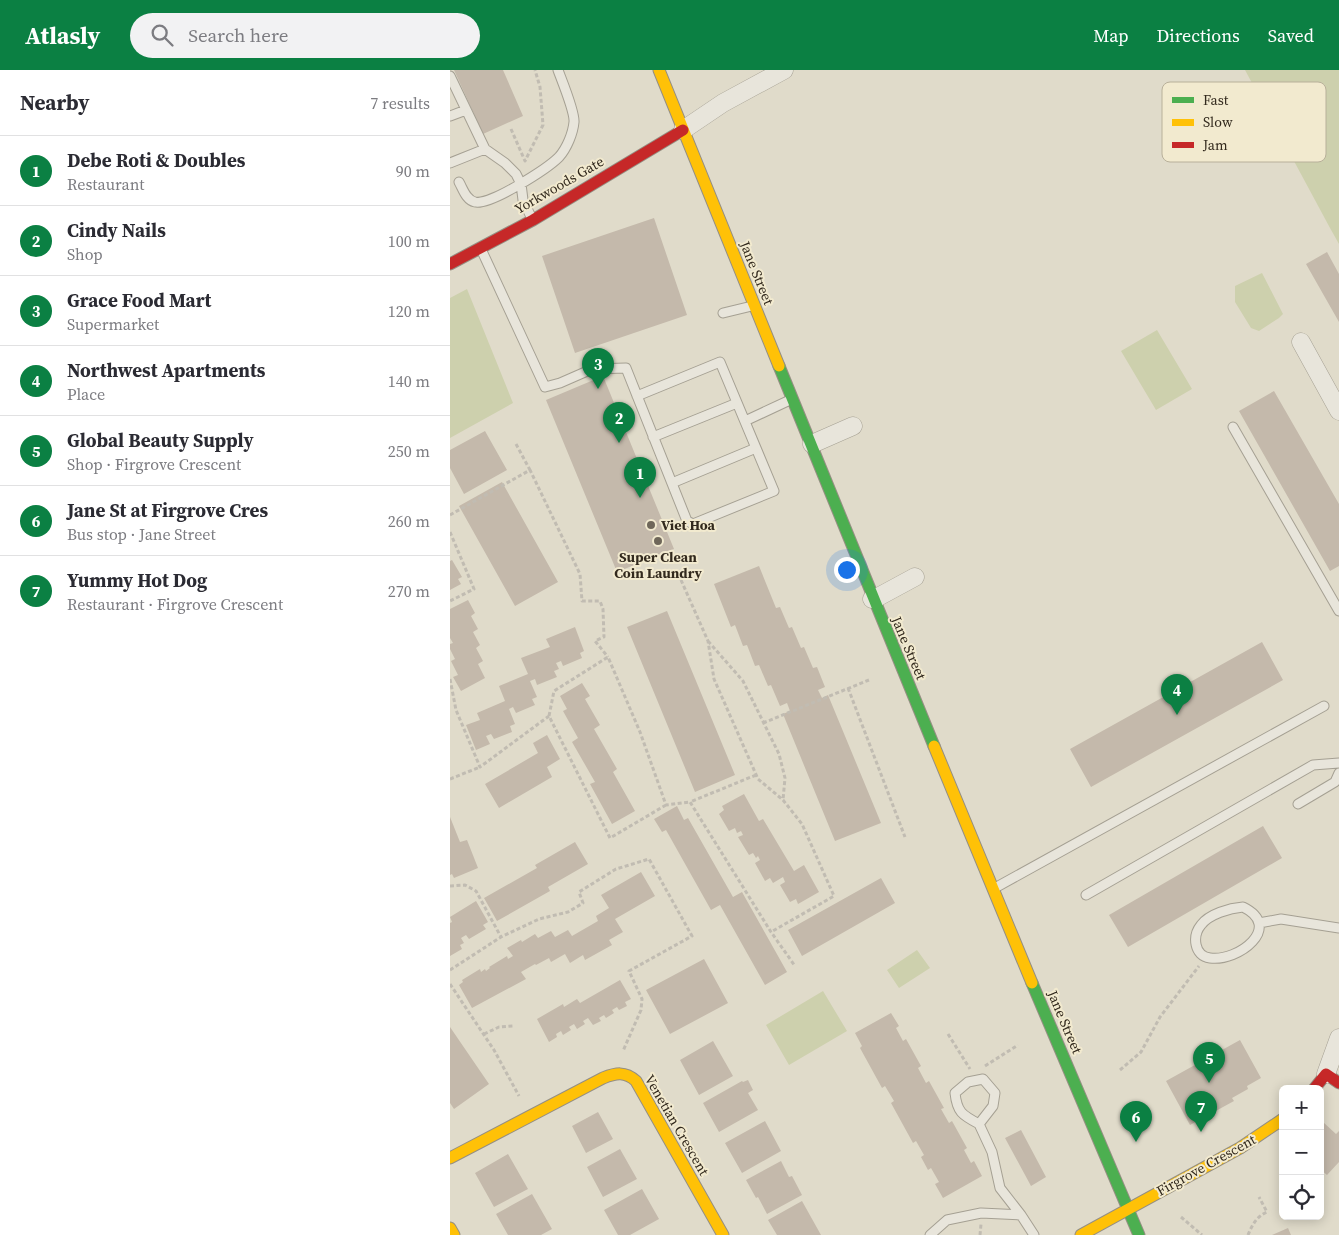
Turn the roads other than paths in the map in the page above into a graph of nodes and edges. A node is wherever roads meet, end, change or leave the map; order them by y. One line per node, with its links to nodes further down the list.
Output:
1 (558, 70): 11 (lane)
2 (659, 70): 7 (main road, Jane Street)
3 (784, 70): 7 (street)
4 (450, 76): 5 (lane)
5 (466, 110): 6 (lane); 8 (lane)
6 (450, 116)
7 (683, 130): 12 (main road, Yorkwoods Gate); 15 (main road, Jane Street)
8 (485, 149): 9 (lane); 11 (lane)
9 (450, 163)
10 (459, 182): 11 (lane)
11 (521, 184): 12 (lane)
12 (533, 220): 13 (main road, Yorkwoods Gate)
13 (480, 246): 14 (main road, Yorkwoods Gate); 18 (lane)
14 (450, 264)
15 (754, 305): 16 (lane); 19 (main road, Jane Street)
16 (723, 313)
17 (1301, 342): 21 (street)
18 (637, 396): 20 (lane); 25 (lane)
19 (793, 399): 22 (lane); 26 (main road, Jane Street)
20 (737, 403): 22 (lane); 25 (lane)
21 (1339, 411)
22 (745, 421): 27 (lane)
23 (853, 426): 26 (street)
24 (1233, 427): 31 (lane)
25 (653, 437): 28 (lane)
26 (812, 444): 30 (main road, Jane Street)
27 (756, 448): 28 (lane); 28 (lane)
28 (672, 483)
29 (915, 577): 30 (street)
30 (872, 599): 36 (main road, Jane Street)
31 (1339, 611)
32 (1324, 706): 36 (lane)
33 (1339, 763): 37 (lane)
34 (1339, 773): 35 (lane)
35 (1298, 804)
36 (992, 889): 45 (main road, Jane Street)
37 (1086, 895)
38 (1259, 923): 38 (lane); 39 (lane)
39 (1339, 928)
40 (1339, 1038): 41 (street)
41 (1332, 1079)
42 (1279, 1122): 45 (main road, Firgrove Crescent)
43 (979, 1124): 43 (lane); 46 (lane)
44 (450, 1158): 49 (main road, Venetian Crescent)
45 (1128, 1208): 52 (main road, Firgrove Crescent); 53 (main road, Jane Street)
46 (1021, 1215): 50 (lane); 51 (lane)
47 (450, 1228): 48 (main road)
48 (454, 1235)
49 (723, 1235)
50 (930, 1235)
51 (1034, 1235)
52 (1081, 1235)
53 (1139, 1235)

